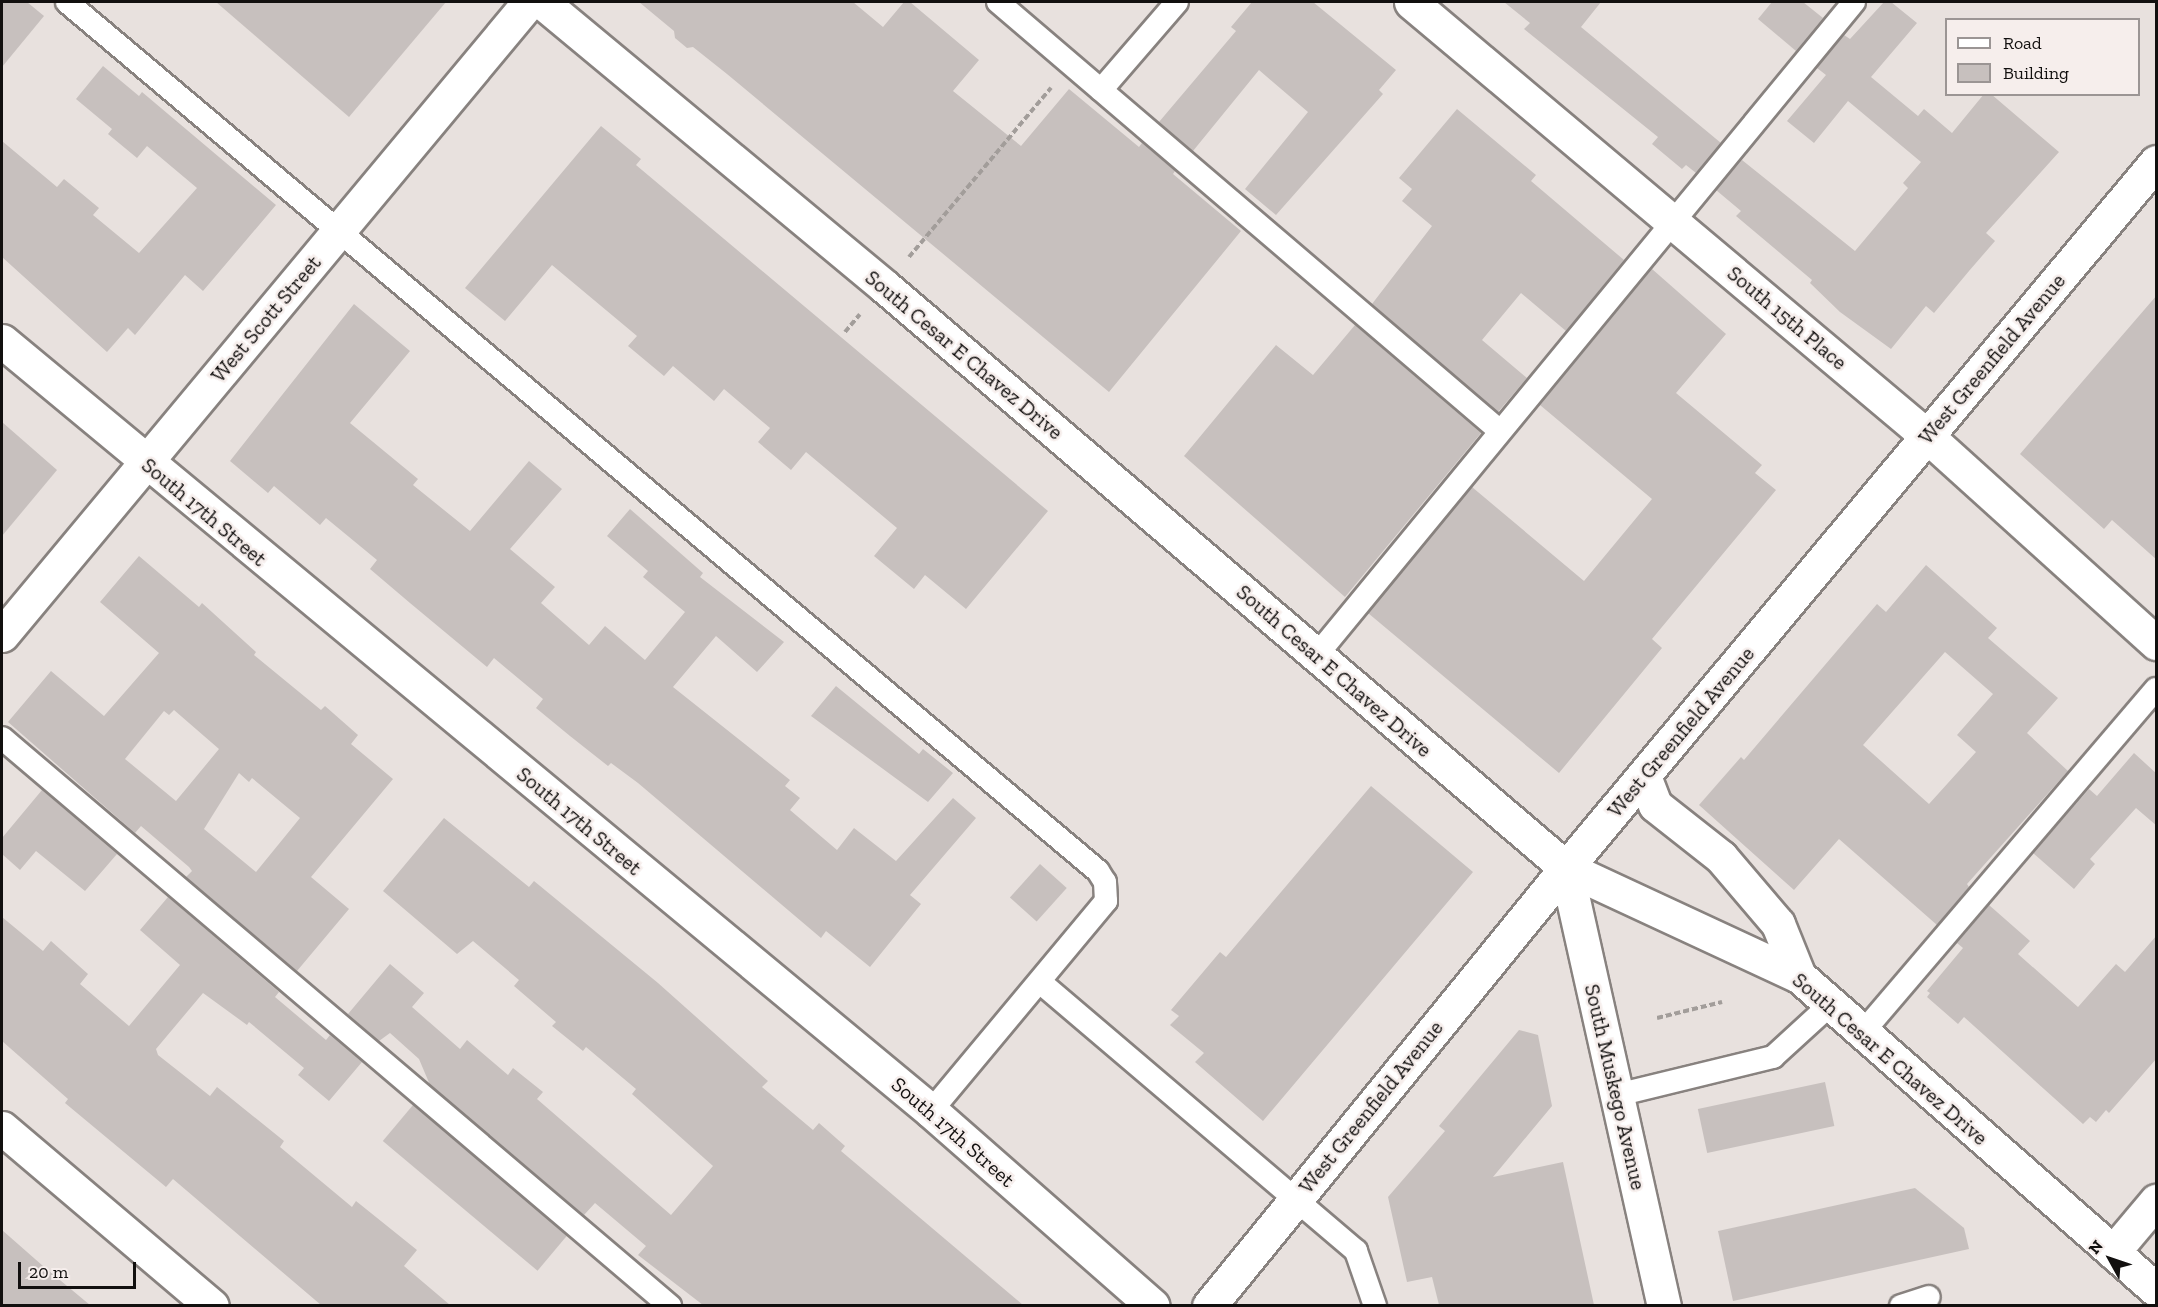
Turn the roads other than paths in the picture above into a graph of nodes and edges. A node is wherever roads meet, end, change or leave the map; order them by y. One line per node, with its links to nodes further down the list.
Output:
1 (67, 2): 11 (lane)
2 (530, 2): 11 (street, West Scott Street)
3 (542, 2): 18 (street, South Cesar E Chavez Drive)
4 (998, 2): 8 (lane)
5 (1177, 2): 8 (lane)
6 (1411, 2): 10 (street, South 15th Place)
7 (1854, 2): 10 (lane)
8 (1101, 90): 13 (lane)
9 (2157, 162): 14 (street, West Greenfield Avenue)
10 (1672, 221): 13 (lane); 14 (street, South 15th Place)
11 (340, 232): 15 (street, West Scott Street); 24 (lane)
12 (2, 341): 15 (street, South 17th Street)
13 (1500, 431): 18 (lane)
14 (1927, 436): 17 (street, South 15th Place); 21 (street, West Greenfield Avenue)
15 (146, 464): 16 (street, West Scott Street); 28 (street, South 17th Street)
16 (2, 635)
17 (2157, 643)
18 (1316, 656): 22 (street, South Cesar E Chavez Drive)
19 (2157, 689): 26 (lane)
20 (2, 738): 36 (lane)
21 (1644, 776): 22 (street, West Greenfield Avenue); 23 (street)
22 (1566, 868): 23 (street, South Cesar E Chavez Drive); 27 (street, South Muskego Avenue); 30 (street, West Greenfield Avenue)
23 (1798, 976): 25 (street, South Cesar E Chavez Drive)
24 (1040, 982): 28 (lane); 30 (lane)
25 (1831, 1004): 26 (street, South Cesar E Chavez Drive); 27 (lane)
26 (1863, 1032): 32 (street, South Cesar E Chavez Drive)
27 (1617, 1095): 40 (street, South Muskego Avenue)
28 (931, 1111): 37 (street, South 17th Street)
29 (2, 1128): 35 (street)
30 (1296, 1199): 38 (street, West Greenfield Avenue); 39 (lane)
31 (2157, 1201): 32 (street)
32 (2113, 1252): 33 (street, South Cesar E Chavez Drive)
33 (2157, 1290)
34 (1929, 1298): 41 (lane)
35 (212, 1305)
36 (670, 1305)
37 (1153, 1305)
38 (1209, 1305)
39 (1375, 1305)
40 (1664, 1305)
41 (1901, 1305)

